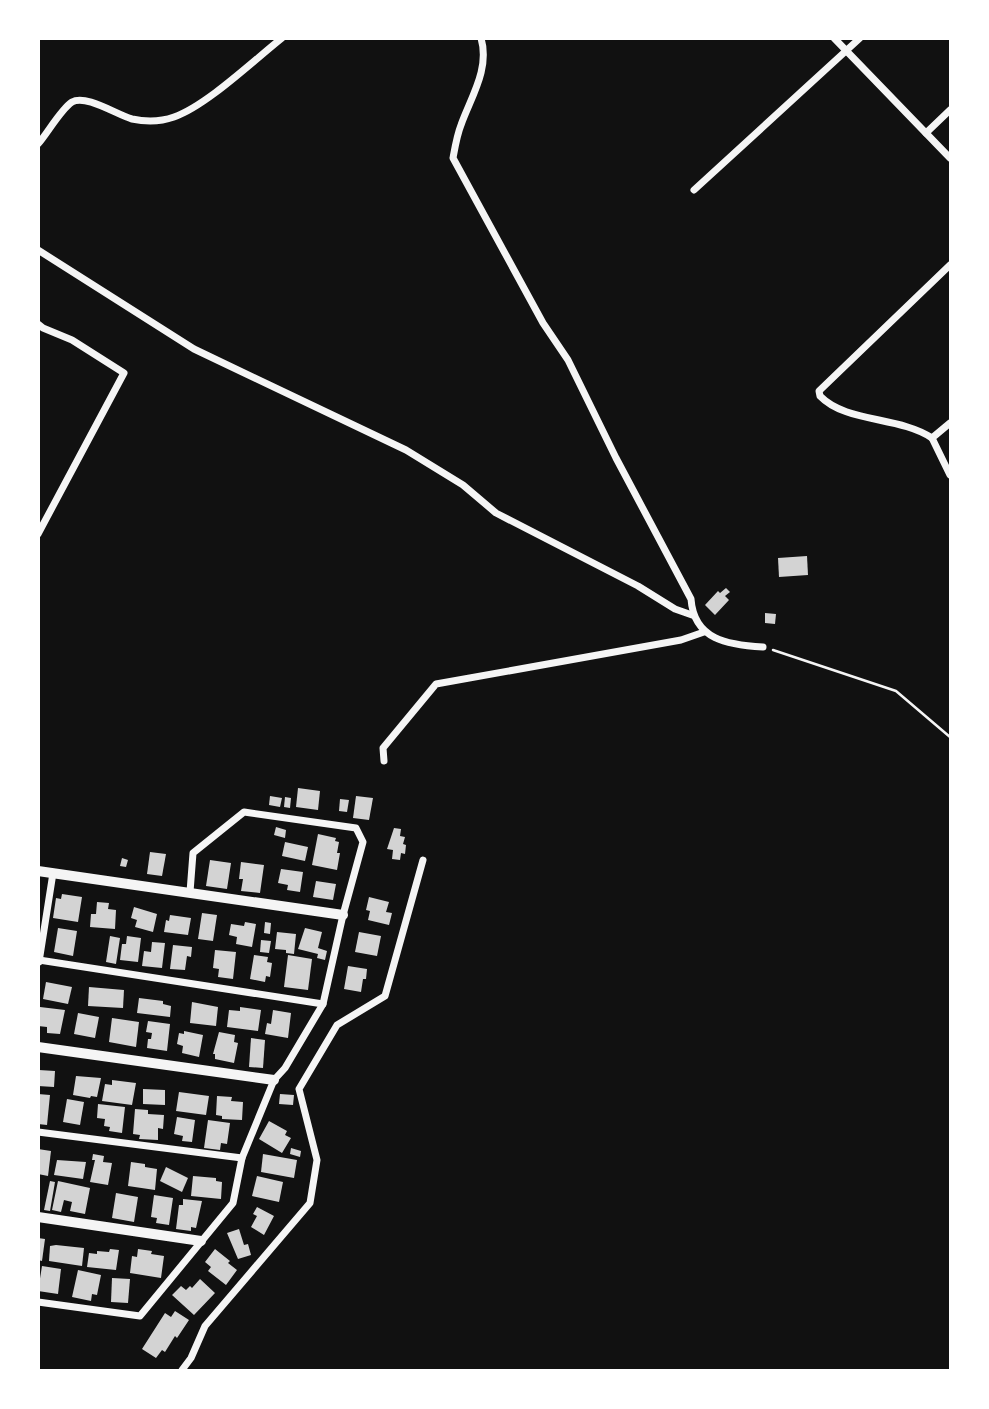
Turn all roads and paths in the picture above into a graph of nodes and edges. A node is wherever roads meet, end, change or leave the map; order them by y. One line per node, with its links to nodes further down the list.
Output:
1 (282, 38): 8 (street)
2 (481, 38): 18 (street)
3 (834, 38): 5 (street)
4 (860, 38): 5 (street)
5 (846, 51): 7 (street); 10 (street)
6 (950, 110): 7 (street)
7 (926, 133): 9 (street)
8 (38, 144)
9 (950, 158)
10 (694, 190)
11 (38, 250): 18 (street)
12 (950, 265): 15 (street)
13 (40, 329): 17 (street)
14 (950, 423): 15 (street)
15 (932, 438): 16 (street)
16 (950, 475)
17 (38, 534)
18 (692, 615): 19 (street)
19 (704, 632): 20 (street); 22 (street)
20 (763, 647): 21 (path)
21 (950, 737)
22 (384, 761)
23 (423, 860): 37 (street)
24 (38, 871): 25 (street)
25 (53, 873): 26 (street); 28 (street)
26 (190, 892): 27 (street); 27 (street)
27 (343, 915): 29 (street)
28 (39, 963): 29 (street)
29 (323, 1004): 31 (street)
30 (38, 1047): 31 (street)
31 (274, 1080): 33 (street)
32 (38, 1132): 33 (street)
33 (242, 1158): 35 (street)
34 (38, 1217): 35 (street)
35 (201, 1241): 36 (street)
36 (38, 1302)
37 (182, 1370)

